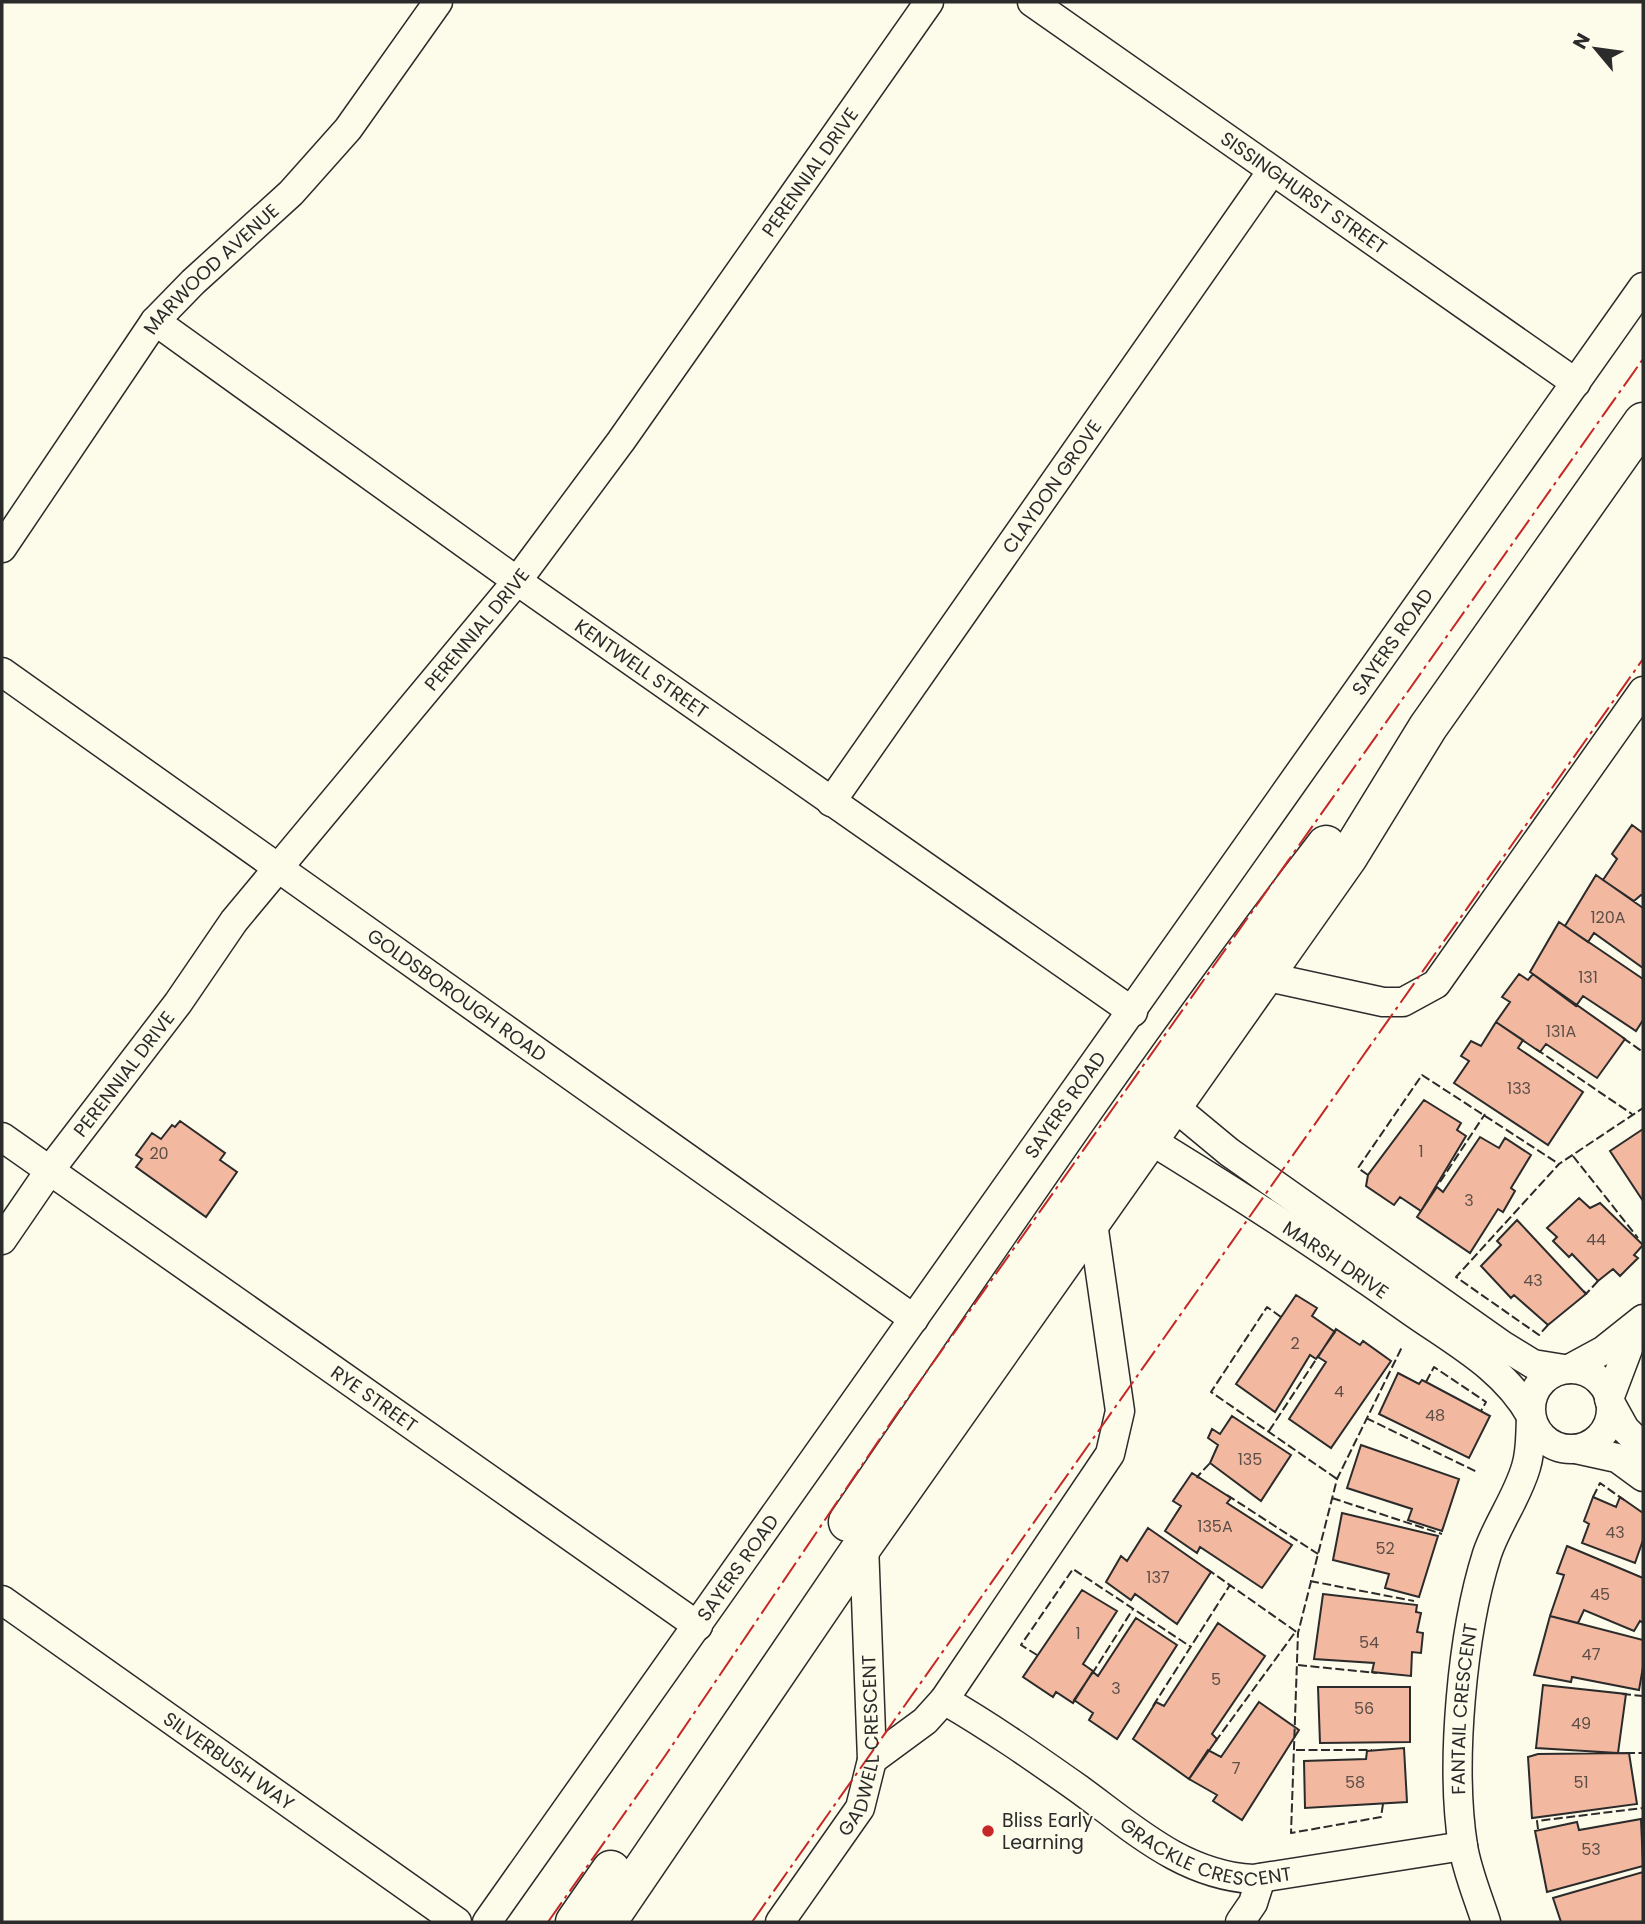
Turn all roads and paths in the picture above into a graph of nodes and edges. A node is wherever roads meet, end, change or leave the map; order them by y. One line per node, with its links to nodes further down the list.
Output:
1 (438, 2): 6 (street, MARWOOD AVENUE)
2 (929, 2): 10 (street, PERENNIAL DRIVE)
3 (1032, 2): 4 (street, SISSINGHURST STREET)
4 (1272, 171): 7 (street, SISSINGHURST STREET); 14 (street, CLAYDON GROVE)
5 (1643, 287): 7 (street, SAYERS ROAD)
6 (155, 321): 9 (street, MARWOOD AVENUE); 10 (street, KENTWELL STREET)
7 (1576, 383): 17 (street, SAYERS ROAD)
8 (1643, 422): 13 (main road)
9 (2, 548)
10 (517, 580): 14 (street, KENTWELL STREET); 15 (street, PERENNIAL DRIVE)
11 (2, 672): 15 (street, GOLDSBOROUGH ROAD)
12 (1643, 691): 16 (street)
13 (1428, 727): 16 (main road); 18 (main road)
14 (831, 802): 17 (street, KENTWELL STREET)
15 (277, 867): 21 (street, PERENNIAL DRIVE); 24 (street, GOLDSBOROUGH ROAD)
16 (1264, 976): 18 (main road)
17 (1133, 1012): 24 (street, SAYERS ROAD)
18 (1161, 1096): 19 (main road); 26 (street, MARSH DRIVE)
19 (1136, 1132): 22 (main road); 28 (street, MARSH DRIVE); 42 (main road)
20 (2, 1137): 21 (street, RYE STREET)
21 (50, 1170): 23 (street, PERENNIAL DRIVE); 35 (street, RYE STREET)
22 (1093, 1223): 33 (main road); 36 (street)
23 (2, 1240)
24 (914, 1319): 35 (street, SAYERS ROAD)
25 (1640, 1322): 26 (street); 27 (street)
26 (1567, 1369): 27 (street); 28 (street)
27 (1610, 1401): 29 (street); 30 (street)
28 (1531, 1418): 30 (street); 32 (street, FANTAIL CRESCENT)
29 (1643, 1447)
30 (1576, 1449): 31 (street); 32 (street, FANTAIL CRESCENT)
31 (1643, 1476)
32 (1512, 1500): 38 (street, FANTAIL CRESCENT)
33 (864, 1544): 37 (street, GADWELL CRESCENT); 43 (main road)
34 (2, 1600): 40 (street, SILVERBUSH WAY)
35 (698, 1626): 41 (street, SAYERS ROAD)
36 (944, 1700): 37 (street); 39 (street, GRACKLE CRESCENT)
37 (872, 1760): 44 (street, GADWELL CRESCENT)
38 (1462, 1846): 39 (street, GRACKLE CRESCENT); 46 (street, FANTAIL CRESCENT)
39 (1261, 1878): 45 (street)
40 (457, 1922)
41 (486, 1922)
42 (575, 1922)
43 (607, 1922)
44 (780, 1922)
45 (1240, 1922)
46 (1486, 1922)

